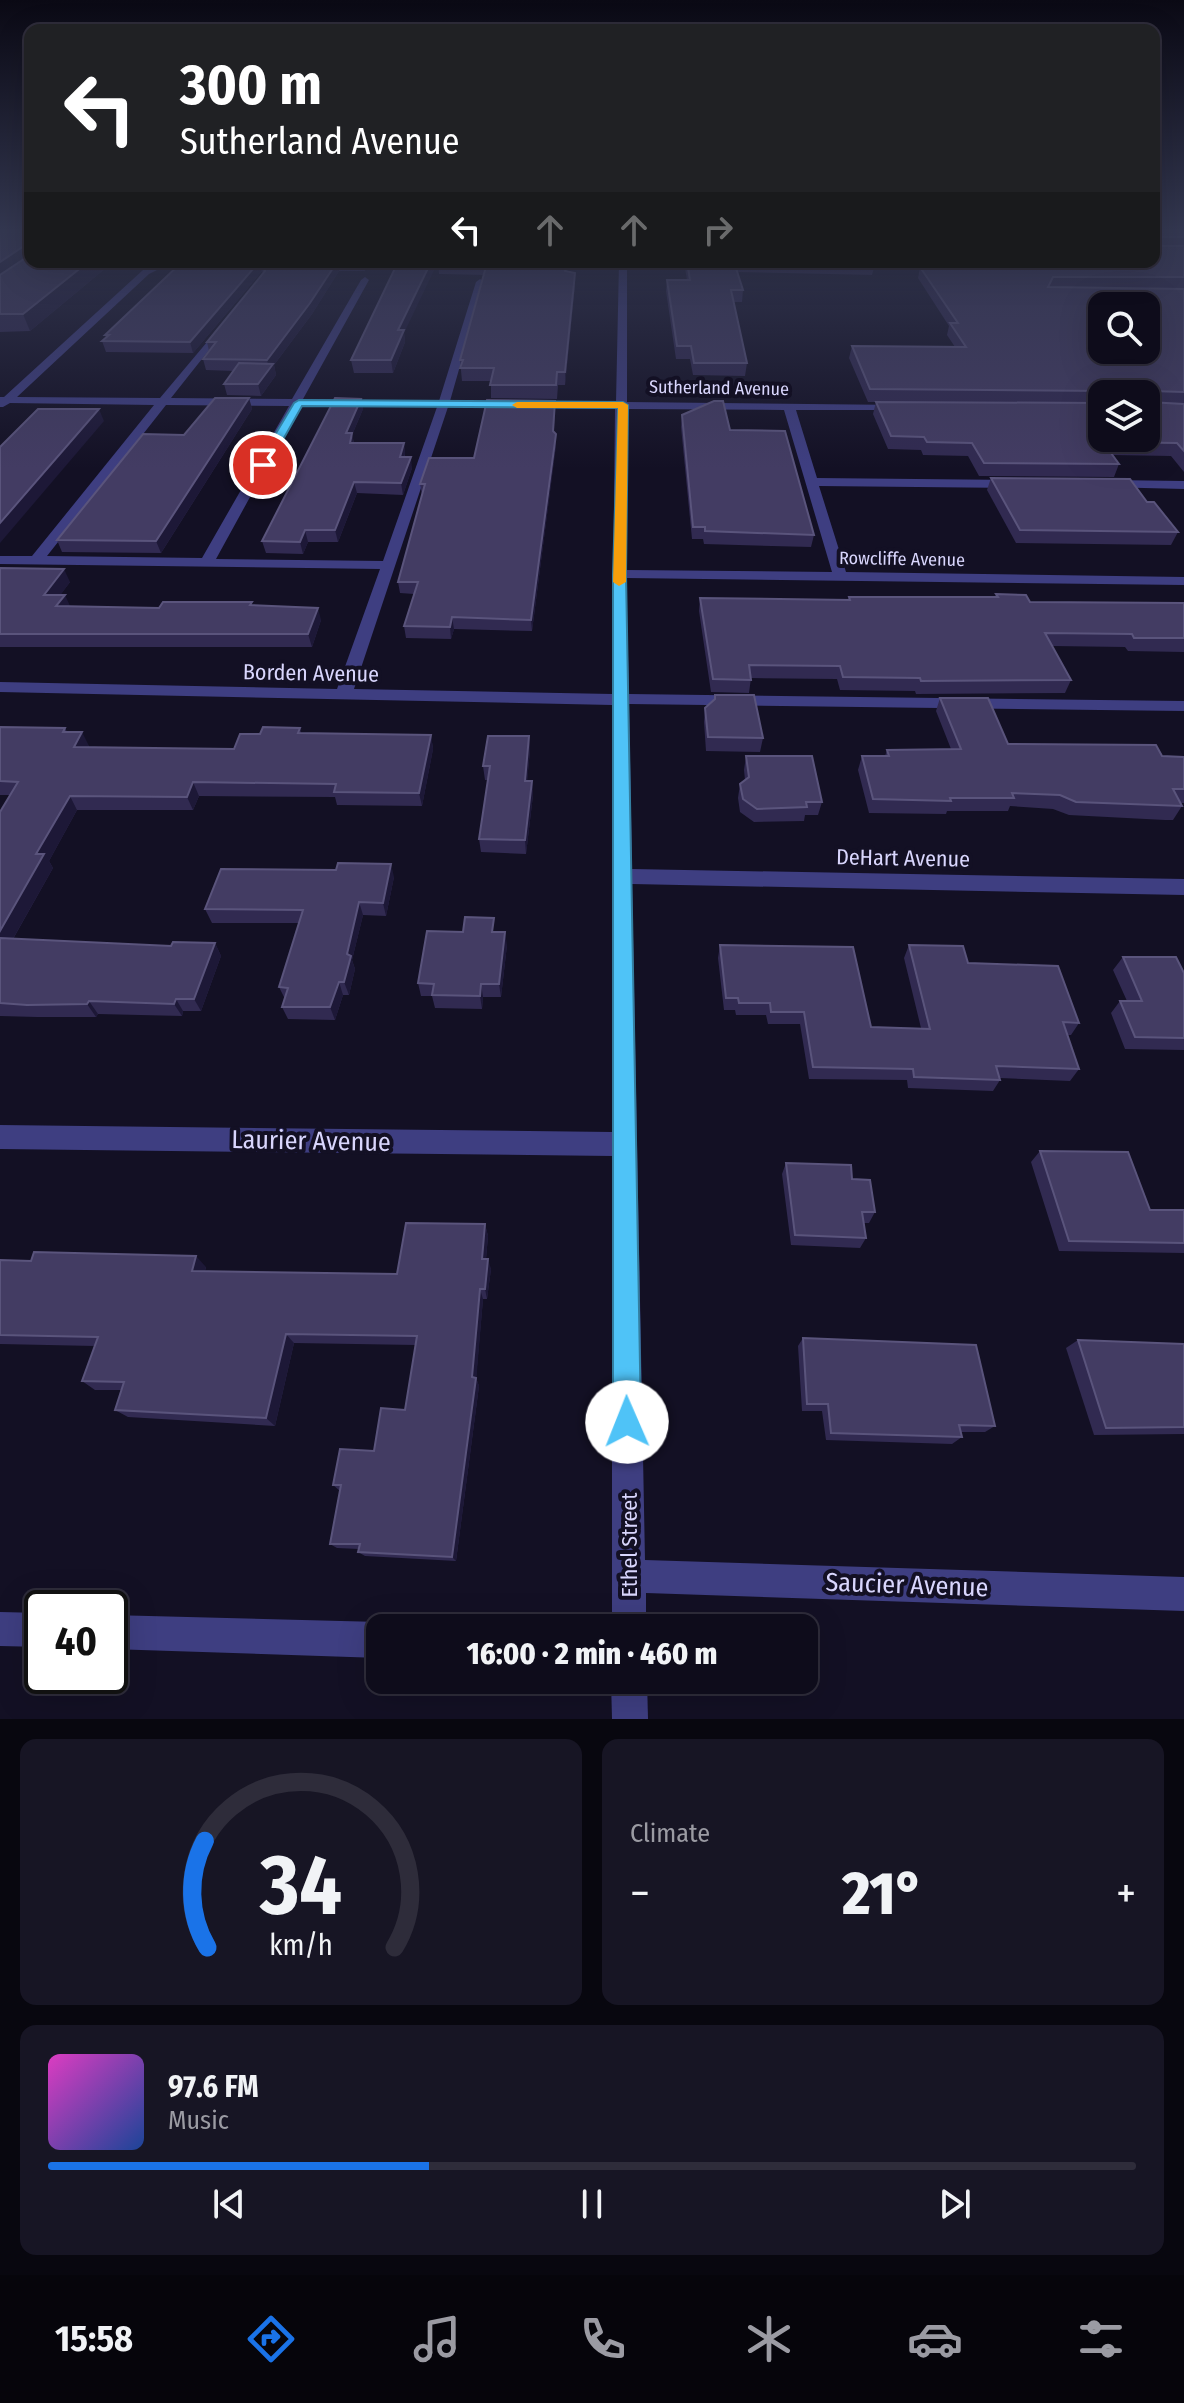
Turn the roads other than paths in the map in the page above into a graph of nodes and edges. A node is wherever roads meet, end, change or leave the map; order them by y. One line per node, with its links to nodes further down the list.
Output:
1 (105, 309): 7 (street)
2 (349, 309): 8 (street)
3 (472, 309): 9 (street)
4 (623, 309): 10 (street, Ethel Street)
5 (233, 313): 6 (street)
6 (162, 402): 7 (street, Sutherland Avenue); 8 (street, Sutherland Avenue); 18 (street)
7 (2, 403)
8 (299, 403): 9 (street, Sutherland Avenue); 19 (street)
9 (443, 404): 10 (street, Sutherland Avenue); 20 (street)
10 (623, 405): 11 (street, Sutherland Avenue); 21 (street, Ethel Street)
11 (789, 407): 12 (street, Sutherland Avenue); 13 (street)
12 (914, 408)
13 (812, 482): 14 (street); 22 (street)
14 (1029, 484)
15 (1091, 484): 16 (street)
16 (1184, 485)
17 (0, 560): 18 (street)
18 (36, 561): 19 (street)
19 (206, 563): 20 (street)
20 (387, 565): 25 (street)
21 (619, 574): 22 (street, Rowcliffe Avenue); 26 (street, Ethel Street)
22 (840, 576): 23 (street, Rowcliffe Avenue)
23 (1184, 581)
24 (0, 687): 25 (street, Borden Avenue)
25 (343, 696): 26 (street, Borden Avenue)
26 (620, 700): 27 (street, Borden Avenue); 28 (street, Ethel Street)
27 (1184, 706)
28 (621, 876): 29 (street, DeHart Avenue); 31 (street, Ethel Street)
29 (1184, 887)
30 (0, 1137): 31 (street, Laurier Avenue)
31 (623, 1144): 32 (street, Ethel Street)
32 (629, 1576): 33 (street, Saucier Avenue); 34 (street, Ethel Street)
33 (1184, 1594)
34 (629, 1614)
35 (0, 1629): 36 (street)
36 (24, 1630)
37 (128, 1633): 38 (street)
38 (366, 1640)
39 (629, 1694): 40 (street)
40 (630, 1719)

